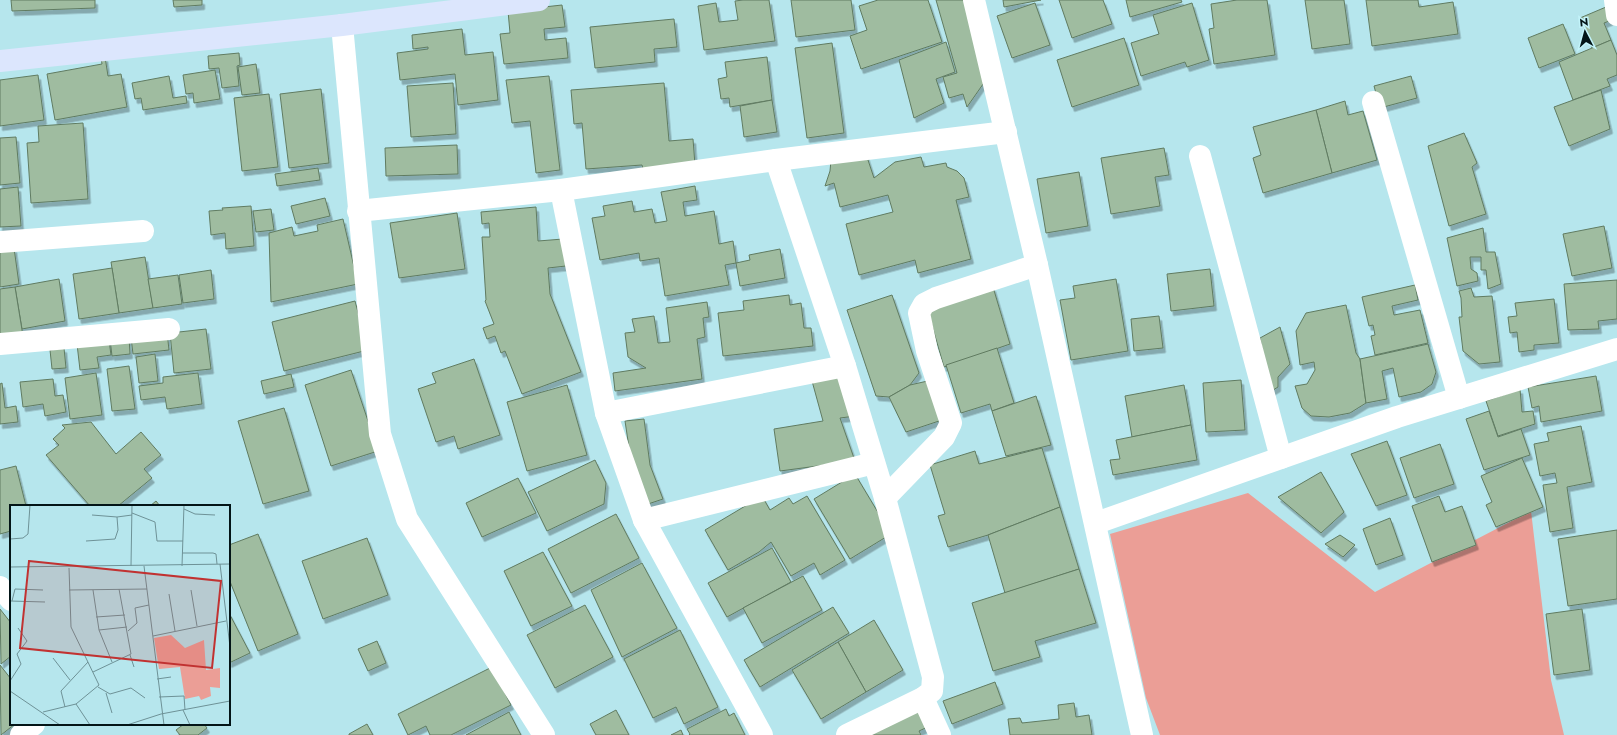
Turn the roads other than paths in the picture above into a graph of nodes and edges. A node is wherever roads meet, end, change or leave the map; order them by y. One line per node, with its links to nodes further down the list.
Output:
1 (539, 0): 5 (street)
2 (974, 0): 8 (street)
3 (1615, 0): 4 (street)
4 (1617, 15)
5 (342, 25): 6 (street); 12 (street)
6 (0, 61)
7 (1373, 102): 20 (street)
8 (1006, 132): 10 (street); 15 (street)
9 (1200, 156): 22 (street)
10 (776, 160): 11 (street); 19 (street)
11 (561, 190): 12 (street); 21 (street)
12 (358, 211): 32 (street)
13 (143, 231): 14 (street)
14 (0, 242)
15 (1037, 265): 24 (street); 26 (street)
16 (169, 329): 17 (street)
17 (0, 344)
18 (1617, 349): 20 (street)
19 (845, 366): 21 (street); 23 (street)
20 (1459, 398): 22 (street)
21 (606, 413): 25 (street)
22 (1281, 458): 26 (street)
23 (874, 463): 24 (street); 25 (street)
24 (885, 498): 29 (street)
25 (644, 520): 33 (street)
26 (1096, 523): 36 (street)
27 (0, 587): 28 (street)
28 (10, 599)
29 (923, 698): 34 (street); 35 (street)
30 (33, 725): 31 (street)
31 (21, 735)
32 (544, 735)
33 (762, 735)
34 (847, 735)
35 (940, 735)
36 (1142, 735)

